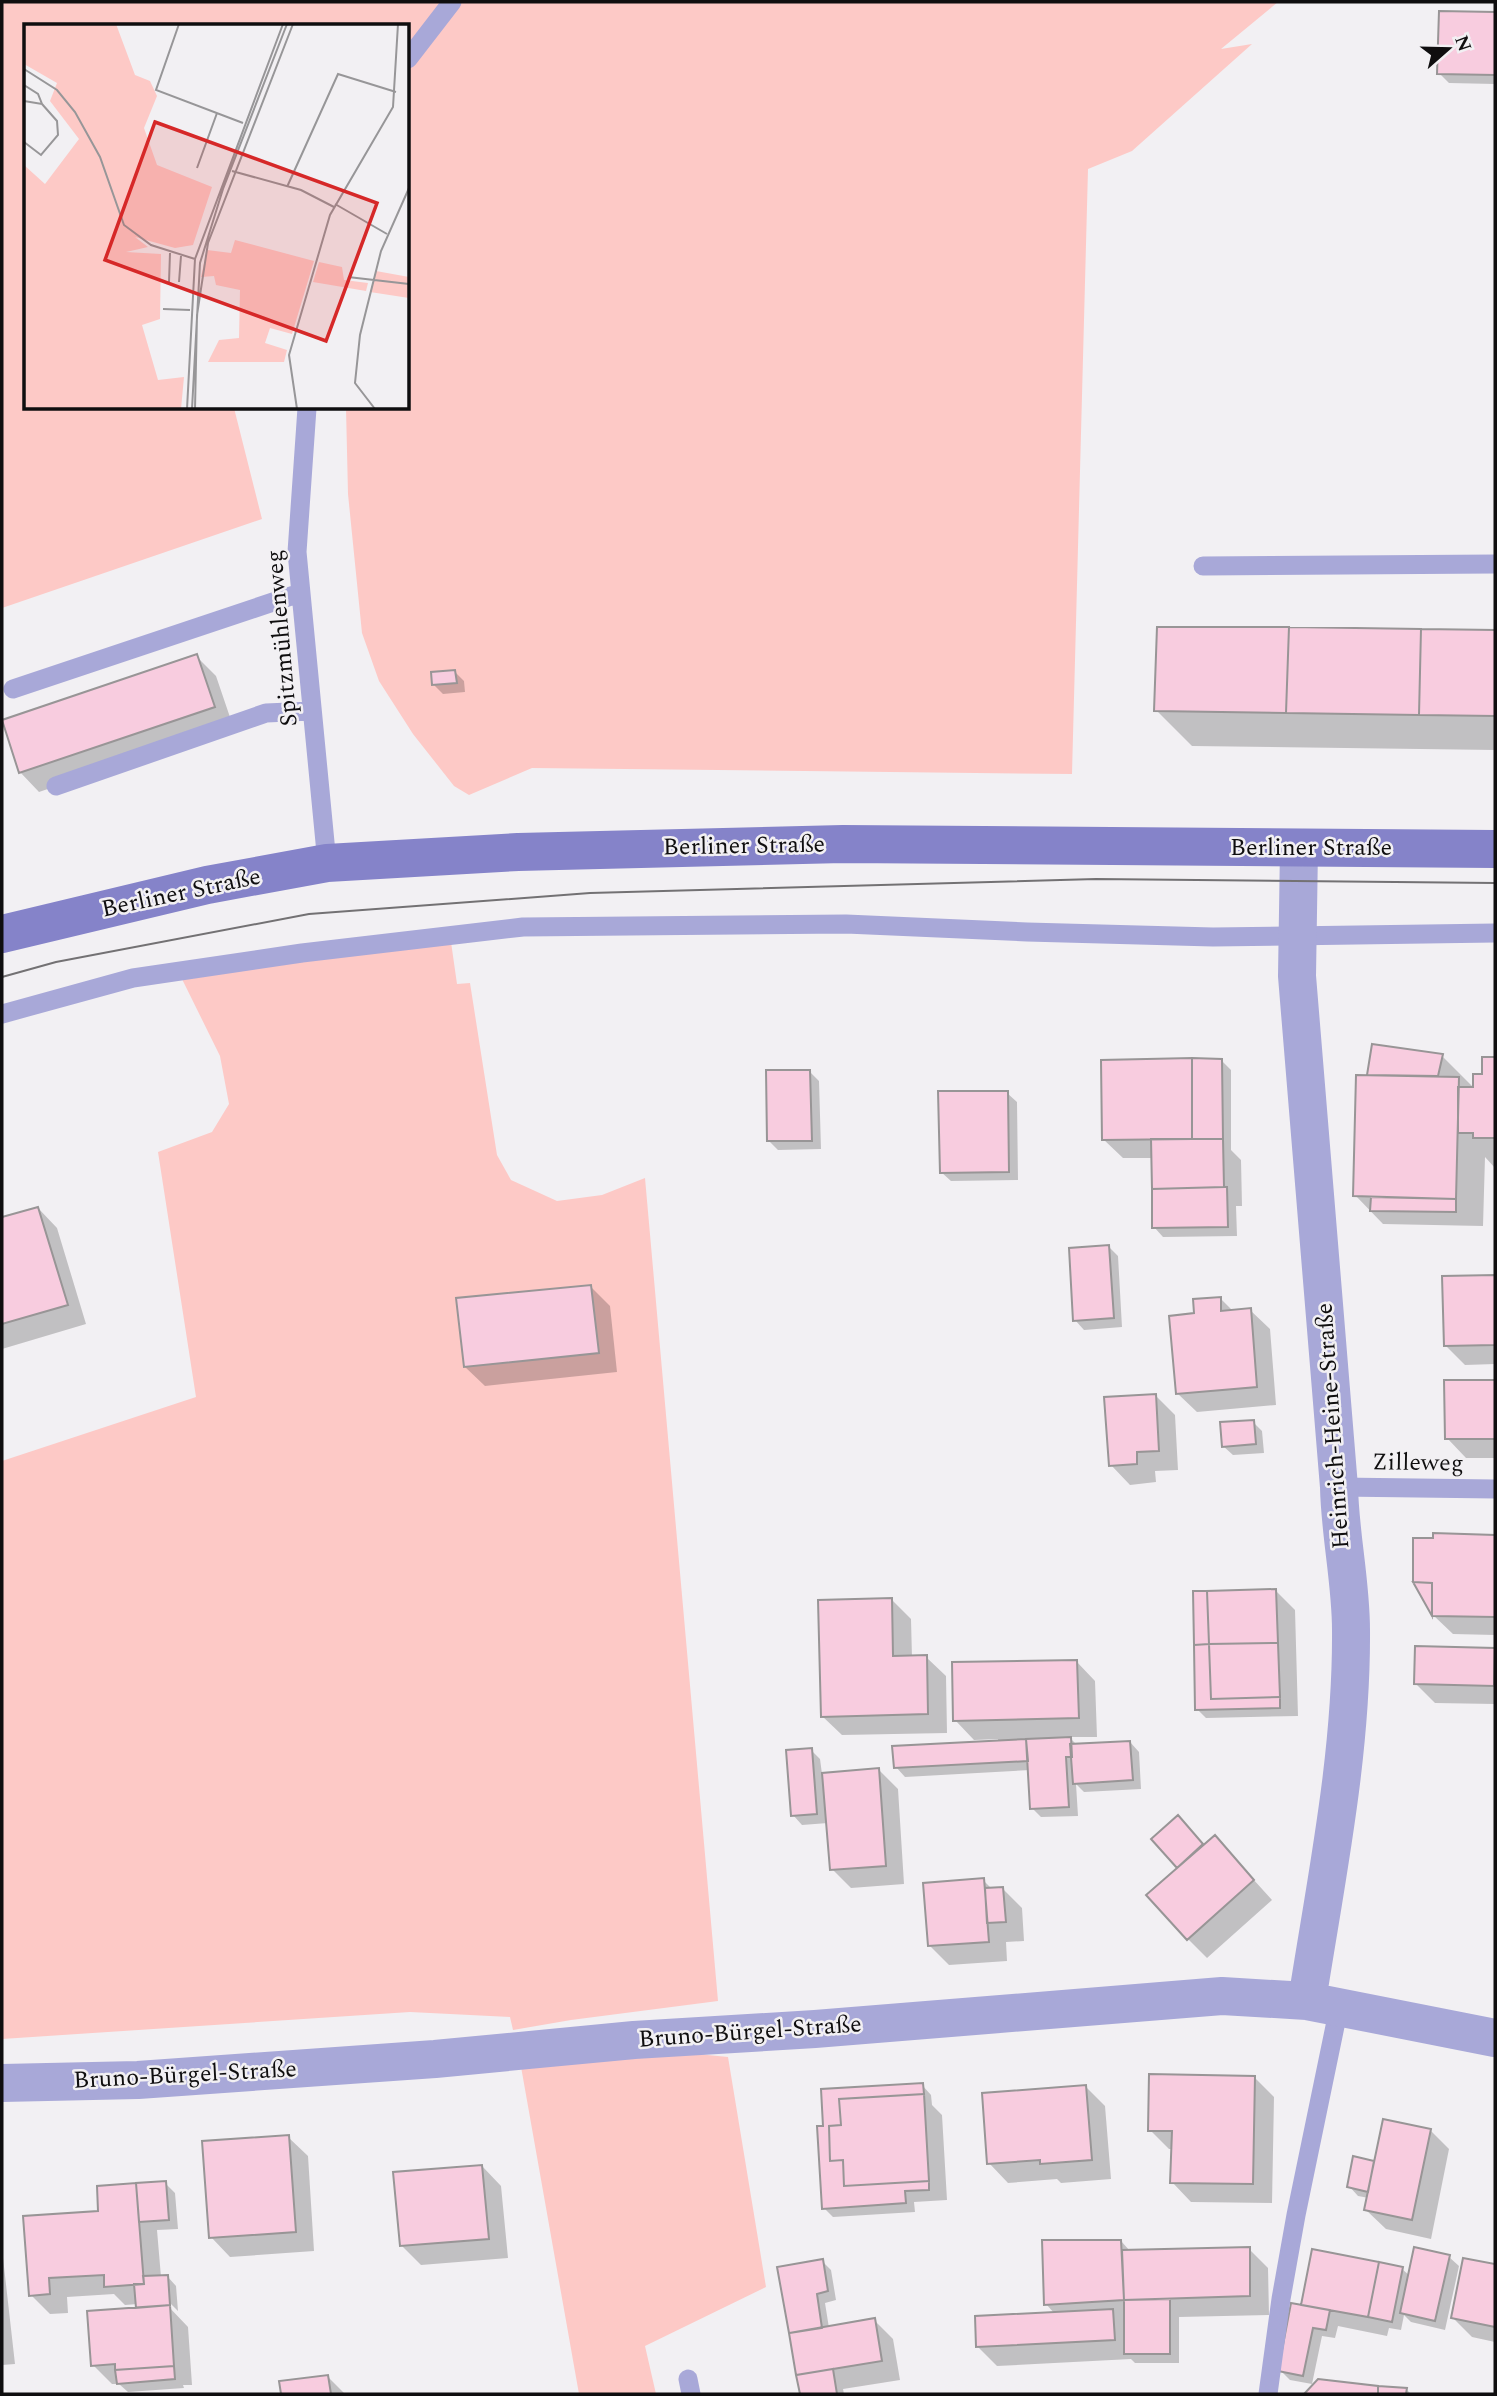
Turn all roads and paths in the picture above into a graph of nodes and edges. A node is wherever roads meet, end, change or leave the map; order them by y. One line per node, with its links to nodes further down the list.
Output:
1 (452, 2): 2 (lane)
2 (410, 56)
3 (307, 410): 6 (lane, Spitzmühlenweg)
4 (1495, 564): 5 (lane)
5 (1203, 566)
6 (300, 593): 7 (lane); 8 (lane, Spitzmühlenweg)
7 (13, 689)
8 (312, 711): 9 (lane); 12 (lane, Spitzmühlenweg)
9 (57, 786)
10 (1298, 848): 11 (street, Berliner Straße); 12 (street, Berliner Straße); 15 (street, Heinrich-Heine-Straße)
11 (1495, 849)
12 (327, 863): 14 (street, Berliner Straße)
13 (1495, 933): 15 (lane)
14 (2, 934)
15 (1297, 936): 16 (lane); 17 (street, Heinrich-Heine-Straße)
16 (2, 1014)
17 (1339, 1487): 18 (lane, Zilleweg); 19 (street, Heinrich-Heine-Straße)
18 (1495, 1489)
19 (1323, 2004): 20 (street, Bruno-Bürgel-Straße); 21 (street, Bruno-Bürgel-Straße); 22 (lane)
20 (1495, 2038)
21 (2, 2083)
22 (1268, 2394)

